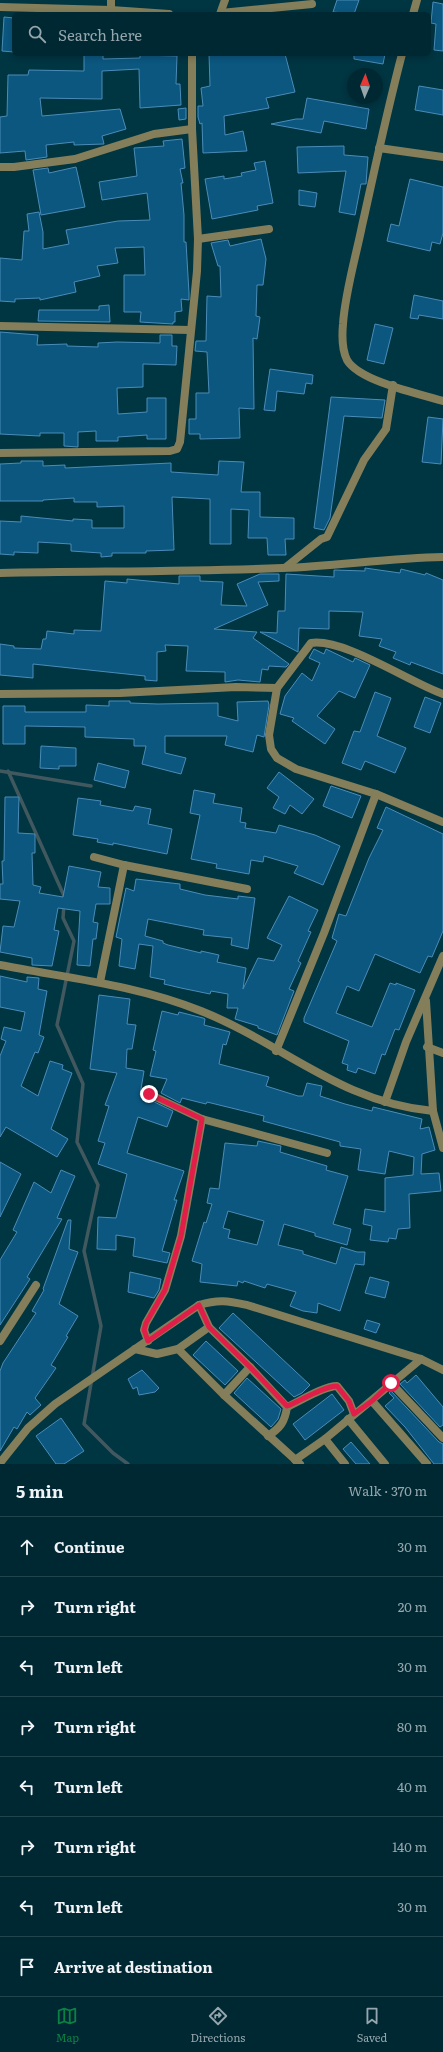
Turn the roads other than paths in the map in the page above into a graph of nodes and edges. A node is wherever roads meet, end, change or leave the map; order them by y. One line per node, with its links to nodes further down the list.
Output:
1 (111, 0): 6 (street)
2 (225, 0): 8 (street)
3 (417, 0): 10 (street)
4 (312, 4): 9 (street)
5 (0, 7): 6 (street)
6 (111, 10): 7 (street)
7 (140, 12)
8 (222, 12)
9 (239, 12)
10 (414, 12)
11 (192, 56): 13 (street)
12 (402, 56): 14 (street)
13 (192, 129): 16 (street); 18 (street)
14 (379, 148): 15 (street); 21 (street)
15 (443, 157)
16 (0, 167)
17 (269, 229): 18 (street)
18 (198, 239): 20 (street)
19 (0, 326): 20 (street)
20 (190, 330): 23 (street)
21 (393, 385): 22 (street); 25 (street)
22 (443, 401)
23 (0, 453)
24 (443, 557): 25 (street)
25 (285, 568): 26 (street)
26 (0, 573)
27 (277, 688): 28 (street); 29 (street); 30 (street)
28 (0, 694)
29 (443, 694)
30 (376, 794): 31 (street); 40 (street)
31 (443, 822)
32 (94, 857): 33 (street)
33 (124, 865): 34 (street); 37 (street)
34 (247, 889)
35 (443, 956): 38 (street)
36 (0, 965): 37 (street)
37 (100, 982): 40 (street)
38 (426, 999): 39 (street); 43 (street)
39 (427, 1047): 41 (street); 44 (street)
40 (276, 1051): 43 (street)
41 (443, 1053)
42 (149, 1094): 45 (street)
43 (385, 1102): 44 (street)
44 (433, 1111): 46 (street)
45 (202, 1119): 47 (street); 52 (street)
46 (443, 1148)
47 (328, 1153)
48 (36, 1285): 51 (street)
49 (199, 1305): 50 (street); 52 (street); 55 (street)
50 (209, 1327): 54 (street); 56 (street)
51 (0, 1341)
52 (148, 1341): 53 (street)
53 (135, 1349): 54 (street); 67 (street)
54 (178, 1349): 59 (street)
55 (422, 1359): 57 (street); 58 (street)
56 (250, 1367): 59 (street); 61 (street)
57 (443, 1370)
58 (391, 1383): 60 (street); 64 (street)
59 (224, 1395): 63 (street)
60 (372, 1401): 62 (street); 70 (street)
61 (287, 1406): 62 (street); 63 (street)
62 (351, 1416): 65 (street); 69 (street)
63 (268, 1436): 66 (street)
64 (443, 1438)
65 (325, 1439): 66 (street); 68 (street)
66 (298, 1462)
67 (0, 1463)
68 (345, 1464)
69 (385, 1464)
70 (427, 1464)

